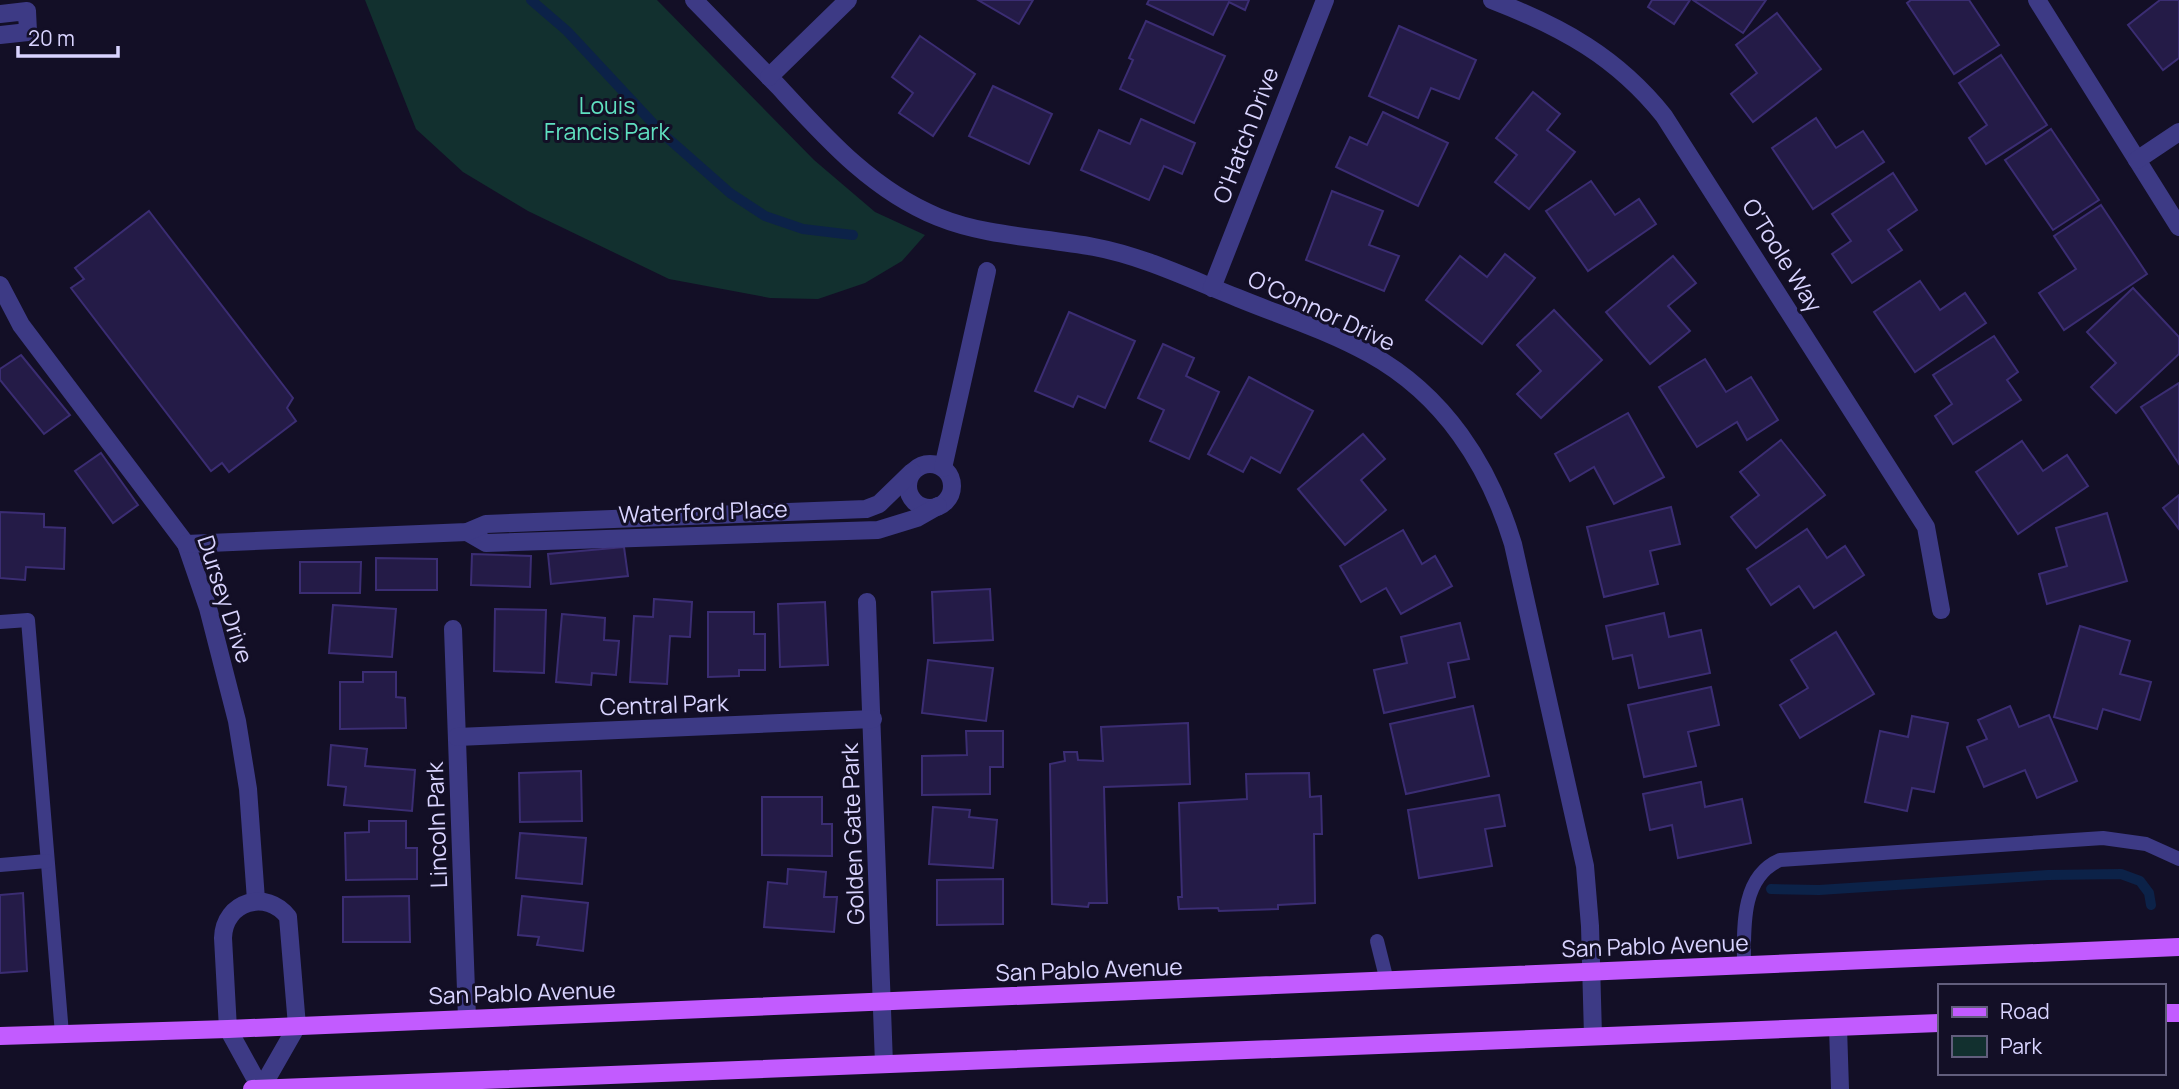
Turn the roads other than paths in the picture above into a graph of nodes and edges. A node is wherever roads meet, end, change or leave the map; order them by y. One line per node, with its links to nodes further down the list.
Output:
1 (694, 0): 8 (street, O'Connor Drive)
2 (848, 0): 8 (street)
3 (1325, 0): 14 (street, O'Hatch Drive)
4 (1492, 0): 21 (street, O'Toole Way)
5 (2037, 0): 10 (street)
6 (0, 13): 7 (street)
7 (0, 35)
8 (769, 78): 14 (street, O'Connor Drive)
9 (2179, 132): 10 (street)
10 (2137, 160): 11 (street)
11 (2179, 227)
12 (987, 271): 15 (street)
13 (0, 285): 19 (street, Dursey Drive)
14 (1212, 288): 33 (street, O'Connor Drive)
15 (943, 468): 16 (street); 17 (street)
16 (912, 472): 17 (street); 18 (street, Waterford Place)
17 (938, 506): 18 (street, Waterford Place)
18 (467, 532): 19 (street, Waterford Place)
19 (187, 544): 29 (street, Dursey Drive)
20 (867, 602): 24 (street, Golden Gate Park)
21 (1941, 610)
22 (0, 622): 27 (lane)
23 (453, 629): 25 (street, Lincoln Park)
24 (873, 719): 25 (street, Central Park); 35 (street, Golden Gate Park)
25 (457, 737): 36 (street, Lincoln Park)
26 (2179, 859): 32 (lane)
27 (47, 862): 28 (lane); 41 (lane)
28 (0, 865)
29 (256, 901): 38 (street); 40 (street)
30 (1377, 941): 34 (lane)
31 (2179, 947): 32 (main road, San Pablo Avenue)
32 (1744, 966): 33 (main road, San Pablo Avenue)
33 (1592, 972): 34 (main road, San Pablo Avenue); 42 (street, O'Connor Drive)
34 (1387, 981): 35 (main road, San Pablo Avenue)
35 (882, 1002): 36 (main road, San Pablo Avenue); 44 (street, Golden Gate Park)
36 (467, 1018): 38 (main road, San Pablo Avenue)
37 (1938, 1023): 39 (main road)
38 (297, 1026): 40 (main road, San Pablo Avenue); 46 (street)
39 (1838, 1027): 42 (main road); 47 (street)
40 (228, 1029): 41 (main road, San Pablo Avenue); 46 (street)
41 (62, 1034): 43 (main road, San Pablo Avenue)
42 (1593, 1036): 44 (main road)
43 (0, 1037)
44 (884, 1064): 46 (main road)
45 (253, 1089): 46 (main road)
46 (261, 1089)
47 (1840, 1089)

